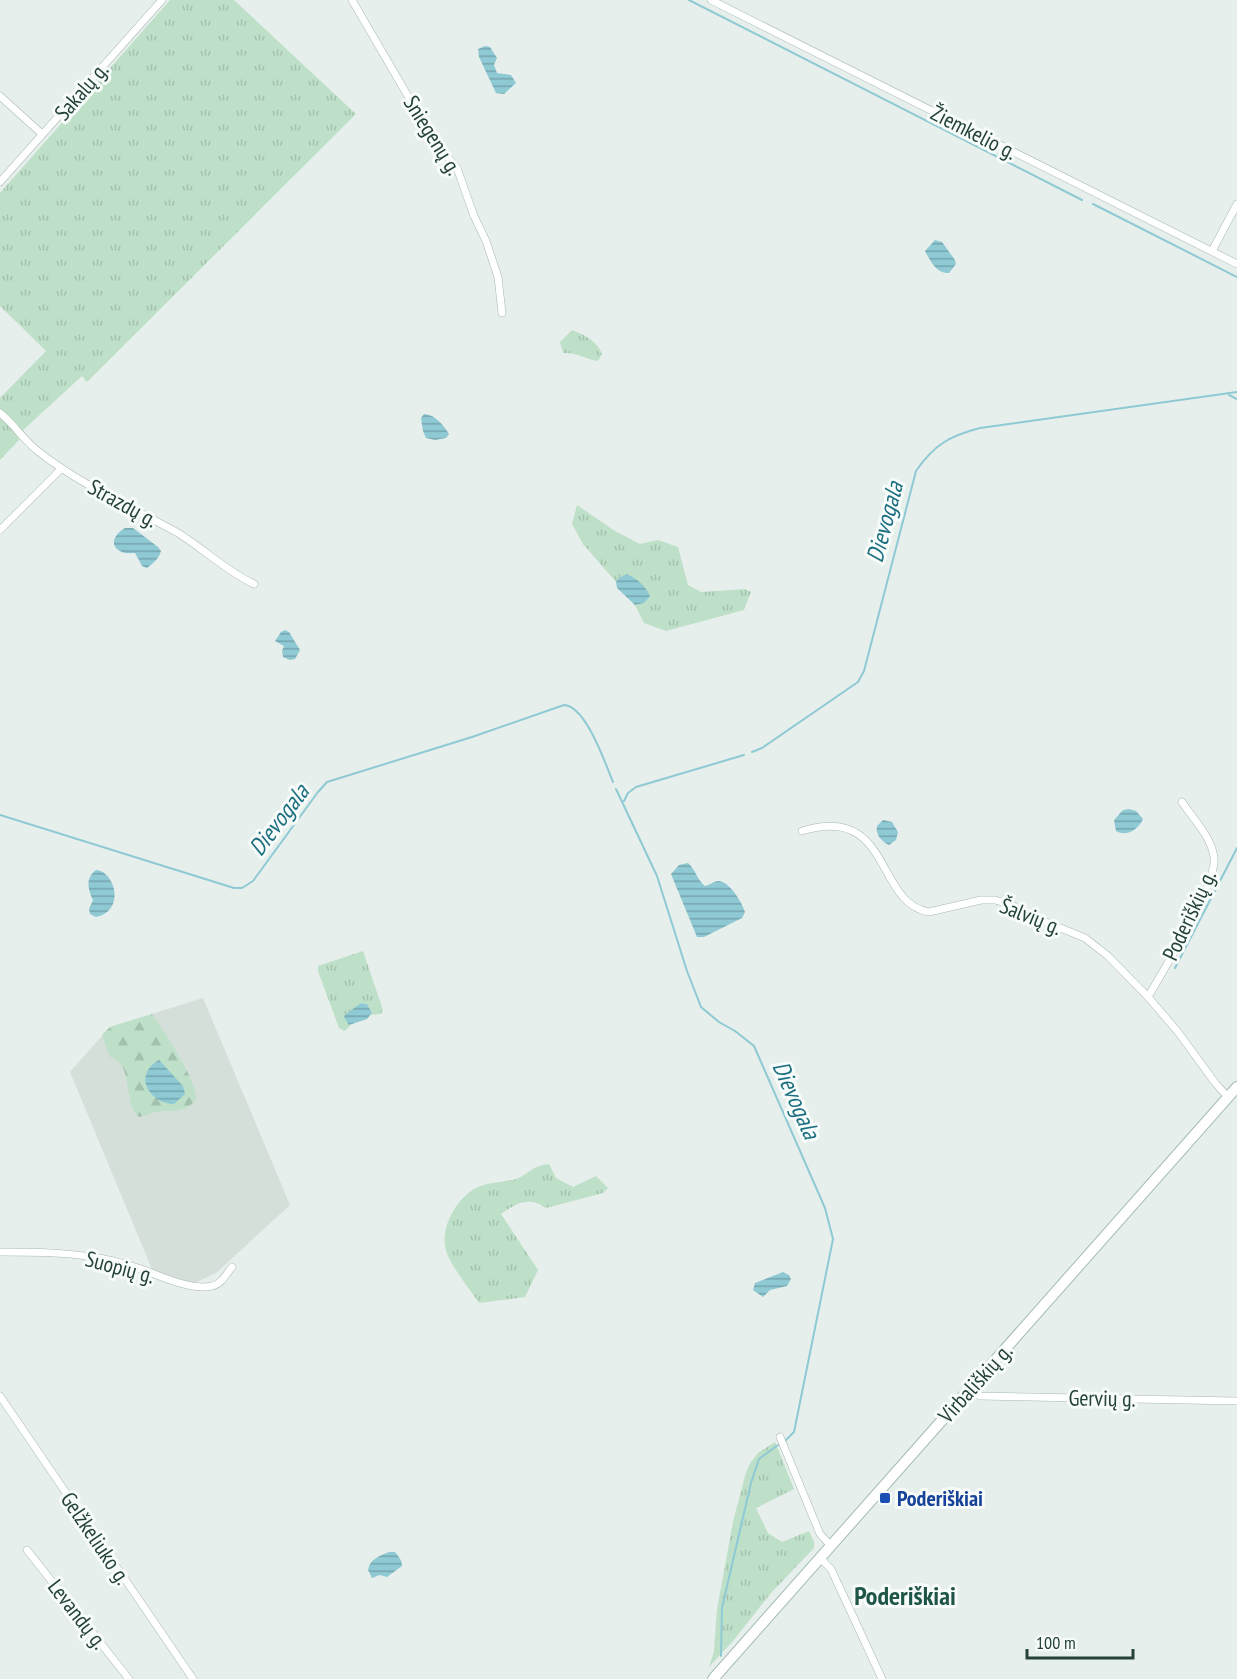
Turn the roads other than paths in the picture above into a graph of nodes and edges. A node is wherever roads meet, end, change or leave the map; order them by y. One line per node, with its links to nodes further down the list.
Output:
1 (162, 0): 5 (street, Sakalų g.)
2 (352, 0): 10 (street, Sniegenų g.)
3 (711, 0): 8 (street, Žiemkelio g.)
4 (0, 96): 5 (street)
5 (42, 134): 6 (street, Sakalų g.)
6 (0, 182)
7 (1236, 207): 8 (street)
8 (1212, 251): 9 (street, Žiemkelio g.)
9 (1237, 264)
10 (502, 313)
11 (0, 413): 12 (street, Strazdų g.)
12 (61, 469): 13 (street); 14 (street, Strazdų g.)
13 (0, 530)
14 (254, 584)
15 (1182, 802): 17 (street, Poderiškių g.)
16 (802, 831): 17 (street, Šalvių g.)
17 (1148, 998): 19 (street, Šalvių g.)
18 (1237, 1087): 19 (main road, Virbališkių g.)
19 (1228, 1097): 22 (main road, Virbališkių g.)
20 (0, 1252): 21 (street, Suopių g.)
21 (232, 1267)
22 (969, 1389): 24 (street, Gervių g.); 26 (main road, Virbališkių g.)
23 (0, 1396): 30 (street, Gelžkeliuko g.)
24 (1237, 1401)
25 (780, 1437): 26 (street)
26 (831, 1546): 28 (main road, Virbališkių g.)
27 (27, 1550): 29 (street, Levandų g.)
28 (820, 1558): 31 (main road, Virbališkių g.); 32 (street)
29 (129, 1679)
30 (193, 1679)
31 (713, 1679)
32 (882, 1679)

